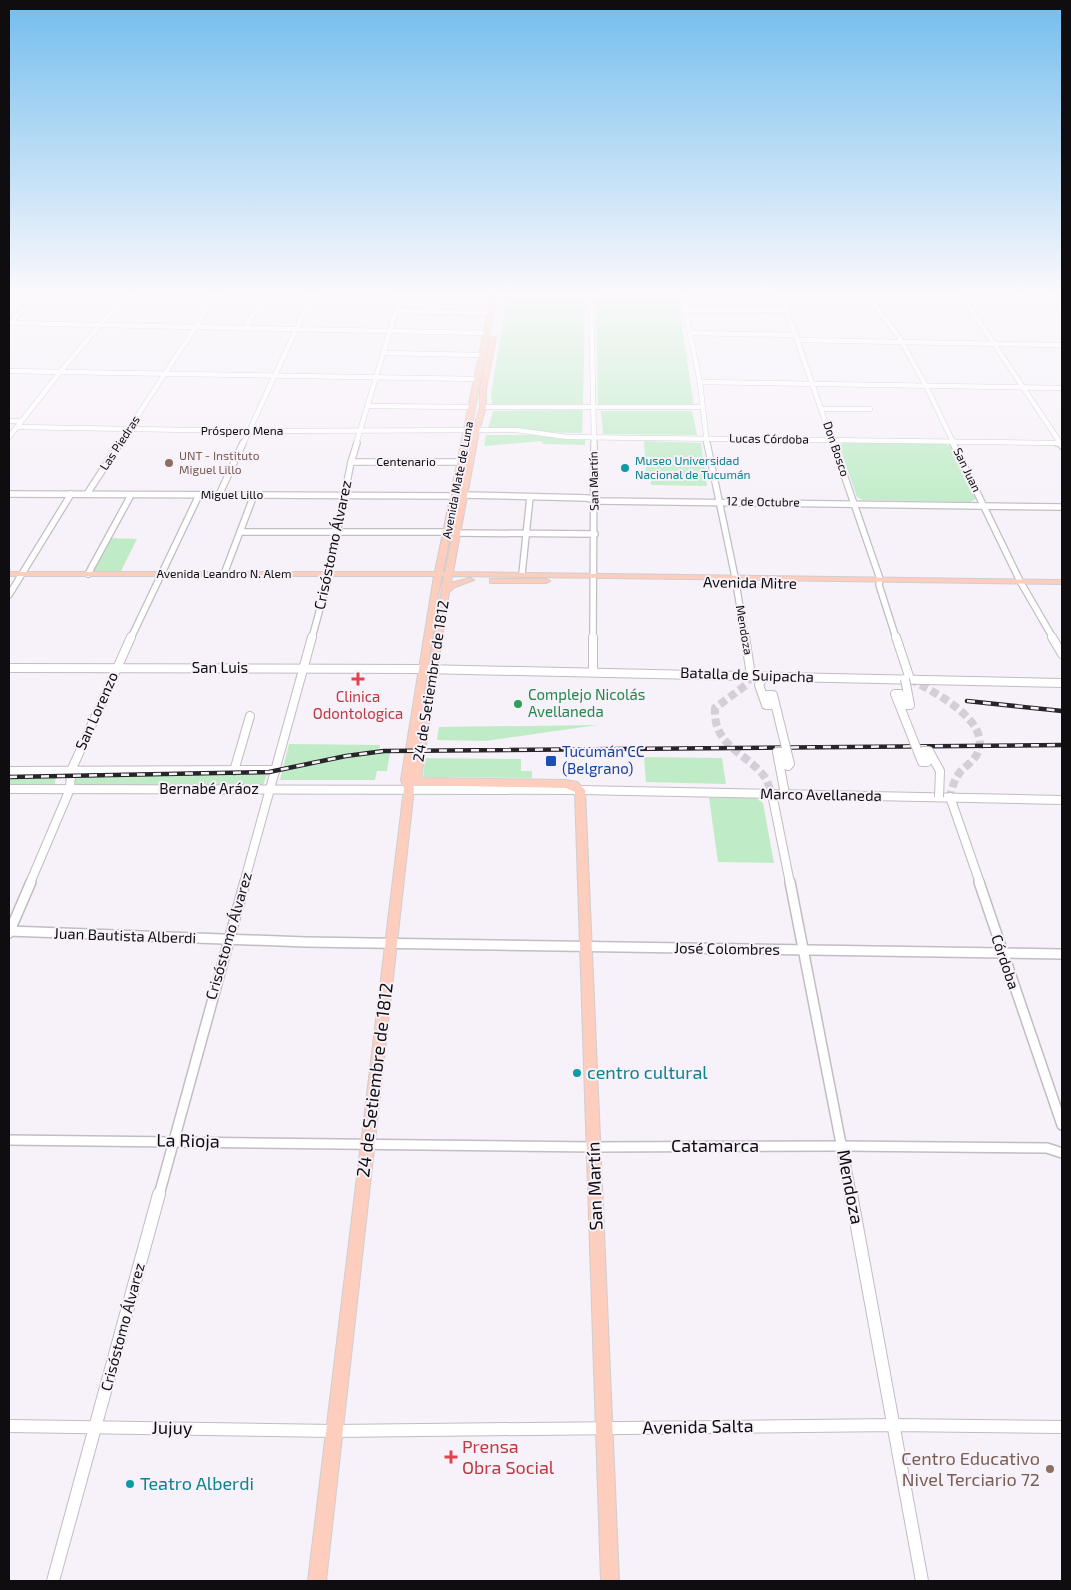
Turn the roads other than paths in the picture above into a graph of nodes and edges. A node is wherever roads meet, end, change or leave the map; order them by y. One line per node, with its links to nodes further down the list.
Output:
1 (66, 365): 13 (street)
2 (171, 365): 14 (street, Las Piedras)
3 (280, 365): 15 (street)
4 (379, 365): 16 (street, Crisóstomo Álvarez)
5 (480, 365): 17 (main road, Avenida Mate de Luna)
6 (487, 365): 25 (main road, Avenida Mate de Luna)
7 (593, 365): 26 (street, San Martín)
8 (697, 365): 18 (street, Mendoza)
9 (807, 365): 19 (street, Don Bosco)
10 (915, 365): 20 (street, San Juan)
11 (1008, 365): 21 (street)
12 (9, 371): 13 (street)
13 (60, 372): 14 (street); 31 (street)
14 (165, 374): 15 (street); 33 (street, Las Piedras)
15 (276, 375): 16 (street); 34 (street)
16 (376, 377): 17 (street); 23 (street, Crisóstomo Álvarez)
17 (478, 379): 24 (main road, Avenida Mate de Luna)
18 (700, 382): 19 (street); 27 (street, Mendoza)
19 (814, 384): 20 (street); 28 (street, Don Bosco)
20 (926, 386): 21 (street); 41 (street, San Juan)
21 (1023, 387): 22 (street); 42 (street)
22 (1062, 388)
23 (367, 406): 24 (street); 35 (street, Crisóstomo Álvarez)
24 (472, 407): 36 (main road, Avenida Mate de Luna)
25 (483, 407): 26 (street); 36 (main road, Avenida Mate de Luna)
26 (594, 407): 27 (street); 38 (street, San Martín)
27 (701, 407): 39 (street, Mendoza)
28 (822, 409): 29 (street); 40 (street, Don Bosco)
29 (870, 409)
30 (9, 421): 31 (street)
31 (21, 421): 32 (street)
32 (16, 427): 33 (street, Próspero Mena); 37 (street)
33 (128, 430): 34 (street, Próspero Mena); 47 (street, Las Piedras)
34 (249, 431): 35 (street, Próspero Mena); 50 (street)
35 (359, 431): 36 (street, Próspero Mena); 43 (street, Crisóstomo Álvarez)
36 (472, 431): 38 (street, Lucas Córdoba); 44 (main road, Avenida Mate de Luna); 53 (main road, Avenida Mate de Luna)
37 (9, 437)
38 (594, 437): 39 (street, Lucas Córdoba); 56 (street, San Martín)
39 (706, 438): 40 (street, Lucas Córdoba); 57 (street, Mendoza)
40 (832, 440): 41 (street, Lucas Córdoba); 58 (street, Don Bosco)
41 (953, 441): 42 (street, Lucas Córdoba); 59 (street, San Juan)
42 (1062, 444)
43 (351, 462): 44 (street, Centenario); 52 (street, Crisóstomo Álvarez)
44 (462, 462): 54 (main road, Avenida Mate de Luna)
45 (9, 494): 46 (street, Miguel Lillo)
46 (71, 494): 47 (street, Miguel Lillo); 74 (street)
47 (86, 494): 48 (street, Miguel Lillo)
48 (131, 495): 49 (street, Miguel Lillo); 70 (street)
49 (199, 495): 50 (street, Miguel Lillo); 75 (street, San Lorenzo)
50 (219, 495): 51 (street, Miguel Lillo)
51 (254, 495): 52 (street, Miguel Lillo); 62 (street)
52 (343, 495): 54 (street, Miguel Lillo); 61 (street, Crisóstomo Álvarez)
53 (464, 495): 55 (street, 12 de Octubre); 64 (main road, Avenida Mate de Luna)
54 (455, 496): 63 (main road, Avenida Mate de Luna)
55 (530, 497): 56 (street, 12 de Octubre); 65 (street)
56 (595, 499): 57 (street, 12 de Octubre); 66 (street, San Martín)
57 (718, 502): 58 (street, 12 de Octubre); 82 (street, Mendoza)
58 (854, 503): 59 (street, 12 de Octubre); 83 (street, Don Bosco)
59 (984, 506): 60 (street, 12 de Octubre); 85 (street, San Juan)
60 (1062, 507)
61 (336, 531): 62 (street); 63 (street); 73 (street, Crisóstomo Álvarez)
62 (240, 532): 71 (street)
63 (448, 532): 68 (main road, Avenida Mate de Luna)
64 (456, 533): 65 (street); 67 (main road, Avenida Mate de Luna)
65 (526, 533): 66 (street); 72 (street)
66 (595, 534): 80 (street, San Martín)
67 (452, 557): 78 (main road, Avenida Mate de Luna); 79 (main road)
68 (441, 562): 76 (main road); 77 (main road, Avenida Mate de Luna)
69 (9, 574): 74 (main road, Avenida Leandro N. Alem)
70 (88, 574): 74 (main road, Avenida Leandro N. Alem); 75 (main road, Avenida Leandro N. Alem)
71 (224, 574): 73 (main road, Avenida Leandro N. Alem); 75 (main road, Avenida Leandro N. Alem)
72 (522, 574): 79 (main road, Avenida Mitre); 80 (main road, Avenida Mitre)
73 (329, 576): 75 (main road, Avenida Leandro N. Alem); 76 (main road, Avenida Leandro N. Alem); 92 (street, Crisóstomo Álvarez)
74 (20, 577): 75 (main road, Avenida Leandro N. Alem); 81 (main road, Avenida Leandro N. Alem); 88 (street)
75 (159, 577): 91 (street, San Lorenzo)
76 (421, 577): 77 (main road, Avenida Leandro N. Alem); 87 (main road)
77 (438, 577): 78 (main road, Avenida Mitre); 87 (main road, 24 de Setiembre de 1812)
78 (448, 577): 79 (main road, Avenida Mitre); 87 (main road, 24 de Setiembre de 1812)
79 (470, 577): 80 (main road, Avenida Mitre); 87 (main road)
80 (595, 578): 82 (main road, Avenida Mitre); 94 (street, San Martín)
81 (9, 580)
82 (735, 580): 83 (main road, Avenida Mitre); 95 (street, Mendoza)
83 (880, 582): 85 (main road, Avenida Mitre); 97 (street)
84 (1062, 582): 85 (main road, Avenida Mitre)
85 (1022, 584): 86 (main road, Avenida Mitre); 89 (street, San Juan)
86 (1062, 588)
87 (440, 592): 93 (main road, 24 de Setiembre de 1812)
88 (9, 596)
89 (1062, 654)
90 (9, 668): 91 (street, San Luis)
91 (116, 668): 92 (street, San Luis); 102 (street, San Lorenzo)
92 (304, 668): 93 (street, San Luis); 100 (street, Crisóstomo Álvarez)
93 (427, 669): 94 (street, Batalla de Suipacha); 104 (main road, 24 de Setiembre de 1812)
94 (593, 672): 95 (street, Batalla de Suipacha)
95 (752, 676): 96 (street, Batalla de Suipacha)
96 (764, 676): 97 (street, Batalla de Suipacha); 110 (street, bridge)
97 (908, 679): 98 (street, Batalla de Suipacha); 111 (street, bridge)
98 (1062, 683)
99 (250, 716): 103 (street)
100 (276, 770): 103 (street, Bernabé Aráoz); 105 (street, Crisóstomo Álvarez)
101 (9, 771): 102 (street, Bernabé Aráoz)
102 (71, 771): 103 (street, Bernabé Aráoz); 106 (street, San Lorenzo)
103 (234, 771)
104 (412, 785): 105 (street, Bernabé Aráoz); 108 (main road, Marco Avellaneda); 116 (main road, 24 de Setiembre de 1812)
105 (271, 788): 106 (street, Bernabé Aráoz); 115 (street, Crisóstomo Álvarez)
106 (70, 789): 107 (street, Bernabé Aráoz); 114 (street, San Lorenzo)
107 (9, 790)
108 (580, 790): 109 (street, Marco Avellaneda); 117 (main road, San Martín)
109 (772, 794): 110 (street, Marco Avellaneda); 118 (street, Mendoza)
110 (785, 794): 111 (street, Marco Avellaneda)
111 (939, 797): 112 (street, Marco Avellaneda)
112 (950, 797): 113 (street, Marco Avellaneda); 119 (street, Córdoba)
113 (1062, 800)
114 (9, 932): 115 (street, Juan Bautista Alberdi)
115 (228, 940): 116 (street, Juan Bautista Alberdi); 123 (street, Crisóstomo Álvarez)
116 (391, 942): 117 (street, José Colombres); 124 (main road, 24 de Setiembre de 1812)
117 (586, 947): 118 (street, José Colombres); 126 (main road, San Martín)
118 (804, 950): 119 (street, José Colombres); 125 (street, Mendoza)
119 (1001, 951): 120 (street, José Colombres); 121 (street, Córdoba)
120 (1062, 954)
121 (1062, 1125)
122 (9, 1140): 123 (street, La Rioja)
123 (173, 1141): 124 (street, La Rioja); 130 (street, Crisóstomo Álvarez)
124 (368, 1144): 126 (street, Catamarca); 133 (main road, 24 de Setiembre de 1812)
125 (842, 1146): 126 (street, Catamarca); 127 (street, Catamarca); 128 (street, Mendoza)
126 (594, 1147): 132 (main road, San Martín)
127 (1062, 1153)
128 (894, 1425): 131 (street, Avenida Salta); 132 (street, Avenida Salta); 137 (street, Mendoza)
129 (9, 1426): 130 (street, Jujuy)
130 (96, 1427): 133 (street, Jujuy); 134 (street, Crisóstomo Álvarez)
131 (1062, 1427)
132 (605, 1428): 133 (street, Avenida Salta); 136 (main road, San Martín)
133 (334, 1431): 135 (main road, 24 de Setiembre de 1812)
134 (52, 1581)
135 (317, 1581)
136 (610, 1581)
137 (922, 1581)

